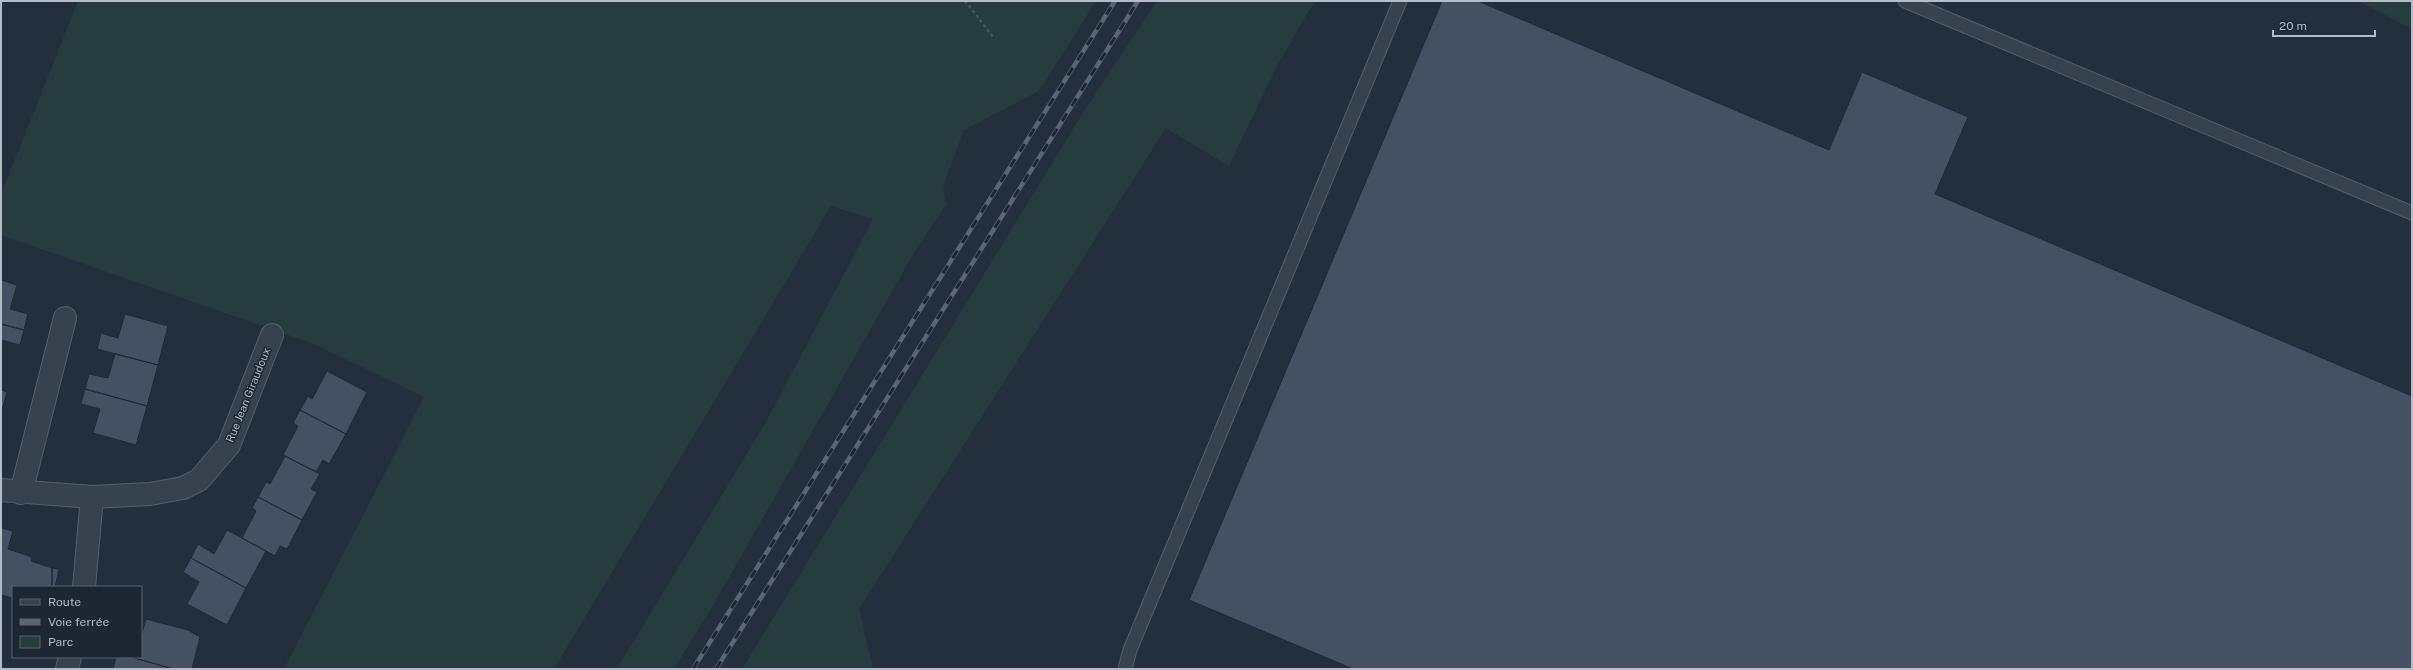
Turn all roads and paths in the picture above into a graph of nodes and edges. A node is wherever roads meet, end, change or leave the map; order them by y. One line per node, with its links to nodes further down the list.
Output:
1 (965, 1): 4 (path)
2 (1400, 1): 13 (lane)
3 (1905, 1): 5 (lane)
4 (994, 38)
5 (2412, 213)
6 (65, 318): 8 (street, Rue Jean Giraudoux)
7 (272, 335): 9 (street, Rue Jean Giraudoux)
8 (11, 492): 9 (street, Rue Jean Giraudoux)
9 (92, 497): 10 (street)
10 (84, 586)
11 (70, 658): 12 (street)
12 (67, 669)
13 (1125, 669)

